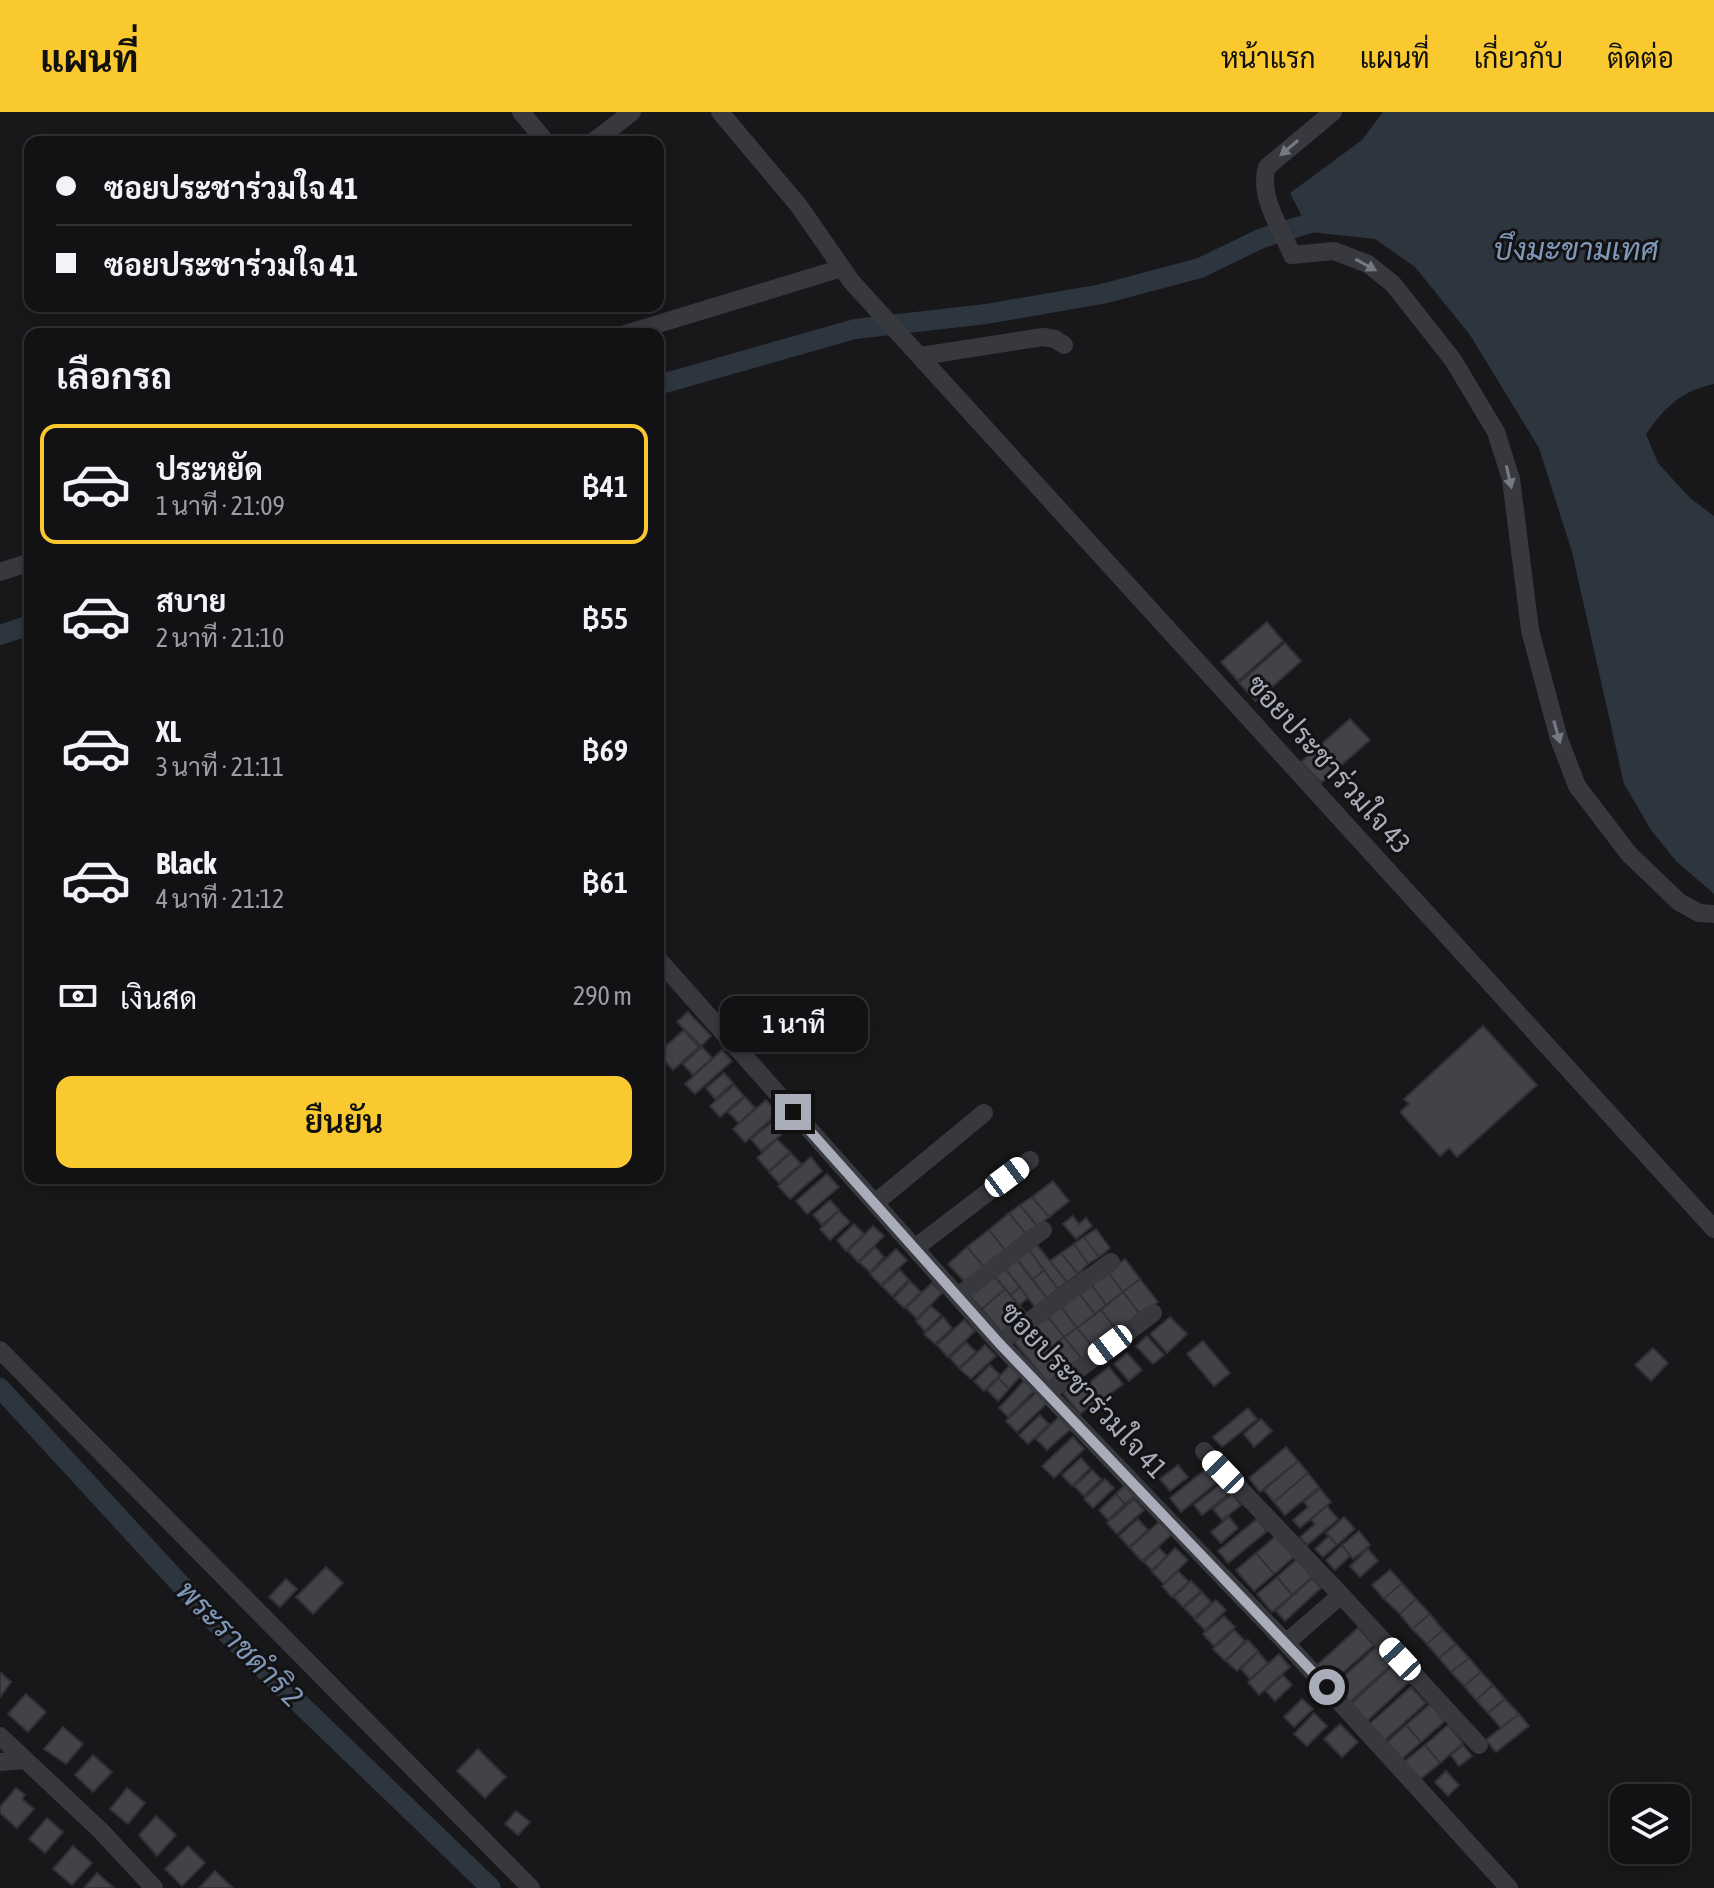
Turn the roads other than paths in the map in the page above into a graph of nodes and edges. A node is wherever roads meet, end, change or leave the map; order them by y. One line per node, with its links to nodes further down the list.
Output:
1 (521, 112): 5 (street)
2 (632, 112): 6 (street)
3 (720, 112): 7 (street, ซอยประชาร่วมใจ 43)
4 (1333, 112): 13 (street, one-way to 13)
5 (541, 136)
6 (601, 136)
7 (847, 274): 8 (street); 10 (street, ซอยประชาร่วมใจ 43)
8 (647, 328)
9 (1064, 345): 10 (street)
10 (921, 356): 18 (street, ซอยประชาร่วมใจ 43)
11 (24, 564): 12 (street)
12 (0, 572)
13 (1714, 914)
14 (664, 966): 17 (street, ซอยประชาร่วมใจ 41)
15 (984, 1113): 17 (street)
16 (1030, 1160): 20 (street)
17 (875, 1203): 20 (street, ซอยประชาร่วมใจ 41)
18 (1714, 1229)
19 (1043, 1230): 22 (street)
20 (915, 1248): 22 (street, ซอยประชาร่วมใจ 41)
21 (1111, 1262): 24 (street)
22 (958, 1296): 24 (street, ซอยประชาร่วมใจ 41)
23 (1153, 1313): 26 (street)
24 (999, 1343): 26 (street, ซอยประชาร่วมใจ 41)
25 (0, 1350): 35 (street)
26 (1047, 1393): 29 (street, ซอยประชาร่วมใจ 41)
27 (1204, 1451): 28 (street)
28 (1341, 1595): 29 (street); 31 (street)
29 (1286, 1643): 36 (street, ซอยประชาร่วมใจ 41)
30 (0, 1736): 32 (street)
31 (1479, 1745)
32 (26, 1760): 33 (street); 34 (street)
33 (0, 1762)
34 (154, 1888)
35 (531, 1888)
36 (1509, 1888)

